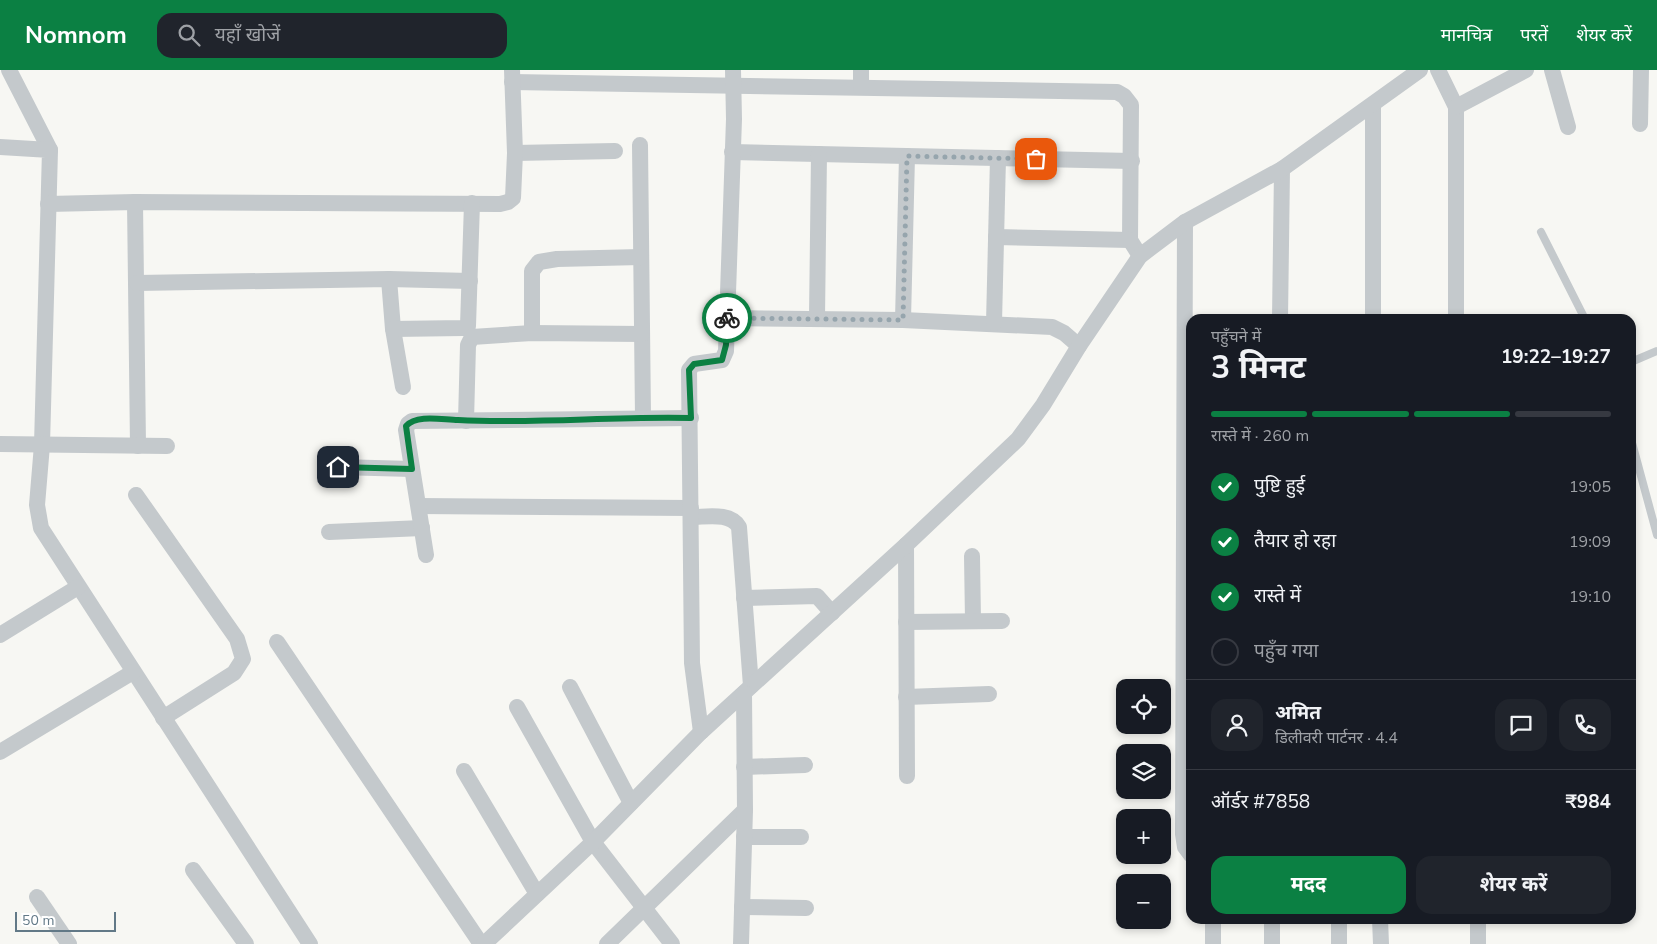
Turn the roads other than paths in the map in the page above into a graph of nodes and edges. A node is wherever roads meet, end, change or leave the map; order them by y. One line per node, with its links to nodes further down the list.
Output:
1 (8, 70): 20 (street)
2 (861, 70): 13 (street)
3 (1420, 70): 14 (street)
4 (1438, 70): 15 (street)
5 (1526, 70): 15 (street)
6 (1552, 70): 17 (street)
7 (1641, 70): 16 (street)
8 (512, 76): 9 (street); 23 (street)
9 (584, 77): 10 (street)
10 (660, 77): 11 (street)
11 (733, 78): 12 (street); 22 (street)
12 (797, 78): 13 (street)
13 (861, 87): 27 (street)
14 (1373, 106): 28 (street); 43 (street)
15 (1456, 107): 44 (street)
16 (1640, 124)
17 (1568, 126)
18 (640, 145): 37 (street)
19 (0, 147): 20 (street)
20 (50, 150): 31 (street)
21 (615, 151): 23 (street)
22 (732, 152): 24 (street); 46 (street)
23 (514, 153): 30 (street)
24 (820, 154): 25 (street); 47 (street)
25 (907, 156): 26 (street); 48 (street)
26 (998, 158): 27 (street); 34 (street)
27 (1132, 161): 35 (street)
28 (1282, 168): 32 (street); 42 (street)
29 (135, 202): 30 (street); 31 (street); 40 (street)
30 (472, 203): 39 (street)
31 (48, 204): 61 (street)
32 (1185, 222): 36 (street); 41 (street)
33 (1540, 232): 45 (lane)
34 (996, 238): 35 (street); 49 (street)
35 (1130, 240): 36 (street)
36 (1140, 256): 53 (street)
37 (641, 258): 51 (street); 52 (street)
38 (389, 279): 39 (street); 40 (street); 50 (street)
39 (470, 281): 50 (street)
40 (137, 283): 62 (street)
41 (1186, 314)
42 (1280, 314)
43 (1373, 314)
44 (1456, 314)
45 (1582, 314)
46 (726, 318): 47 (street); 58 (street)
47 (817, 318): 48 (street)
48 (903, 320): 49 (street)
49 (994, 323): 53 (street)
50 (393, 329): 56 (street)
51 (532, 332): 52 (street); 59 (street)
52 (642, 334): 57 (street)
53 (1079, 346): 74 (street)
54 (1657, 351): 55 (lane)
55 (1636, 360)
56 (403, 387)
57 (642, 417): 58 (street); 59 (street)
58 (691, 418): 70 (street)
59 (466, 421): 66 (street)
60 (0, 444): 61 (street)
61 (42, 445): 62 (street); 77 (street)
62 (138, 446): 63 (street)
63 (167, 446)
64 (1636, 454): 69 (lane)
65 (338, 467): 66 (street)
66 (412, 469): 68 (street)
67 (136, 495): 92 (street)
68 (419, 506): 70 (street); 71 (street)
69 (1654, 506): 73 (lane)
70 (692, 512): 78 (street); 93 (street)
71 (422, 528): 72 (street); 75 (street)
72 (329, 532)
73 (1657, 535)
74 (906, 545): 79 (street); 83 (street)
75 (426, 555)
76 (972, 556): 80 (street)
77 (78, 587): 84 (street); 86 (street)
78 (744, 598): 79 (street); 88 (street)
79 (832, 613): 88 (street)
80 (973, 621): 81 (street); 83 (street)
81 (1002, 621)
82 (1186, 621): 104 (street)
83 (906, 622): 90 (street)
84 (0, 635)
85 (277, 642): 119 (street)
86 (133, 672): 92 (street); 94 (street)
87 (570, 687): 99 (street)
88 (748, 690): 93 (street); 96 (street)
89 (989, 694): 90 (street)
90 (906, 698): 98 (street)
91 (517, 707): 103 (street)
92 (163, 718): 118 (street)
93 (701, 732): 99 (street)
94 (0, 752)
95 (805, 765): 96 (street)
96 (744, 767): 100 (street)
97 (464, 771): 106 (street)
98 (907, 776)
99 (631, 803): 103 (street)
100 (745, 810): 101 (street); 110 (street)
101 (744, 837): 102 (street); 108 (street)
102 (801, 837)
103 (593, 842): 106 (street); 110 (street)
104 (1186, 848)
105 (193, 870): 117 (street)
106 (537, 894): 119 (street)
107 (38, 897): 116 (street)
108 (742, 907): 109 (street); 122 (street)
109 (806, 908)
110 (643, 909): 120 (street); 121 (street)
111 (1213, 924): 123 (street)
112 (1272, 924): 124 (street)
113 (1339, 924): 125 (street)
114 (1380, 924): 126 (street)
115 (1478, 924): 127 (street)
116 (69, 944)
117 (246, 944)
118 (310, 944)
119 (483, 944)
120 (606, 944)
121 (672, 944)
122 (741, 944)
123 (1213, 944)
124 (1272, 944)
125 (1339, 944)
126 (1381, 944)
127 (1478, 944)

